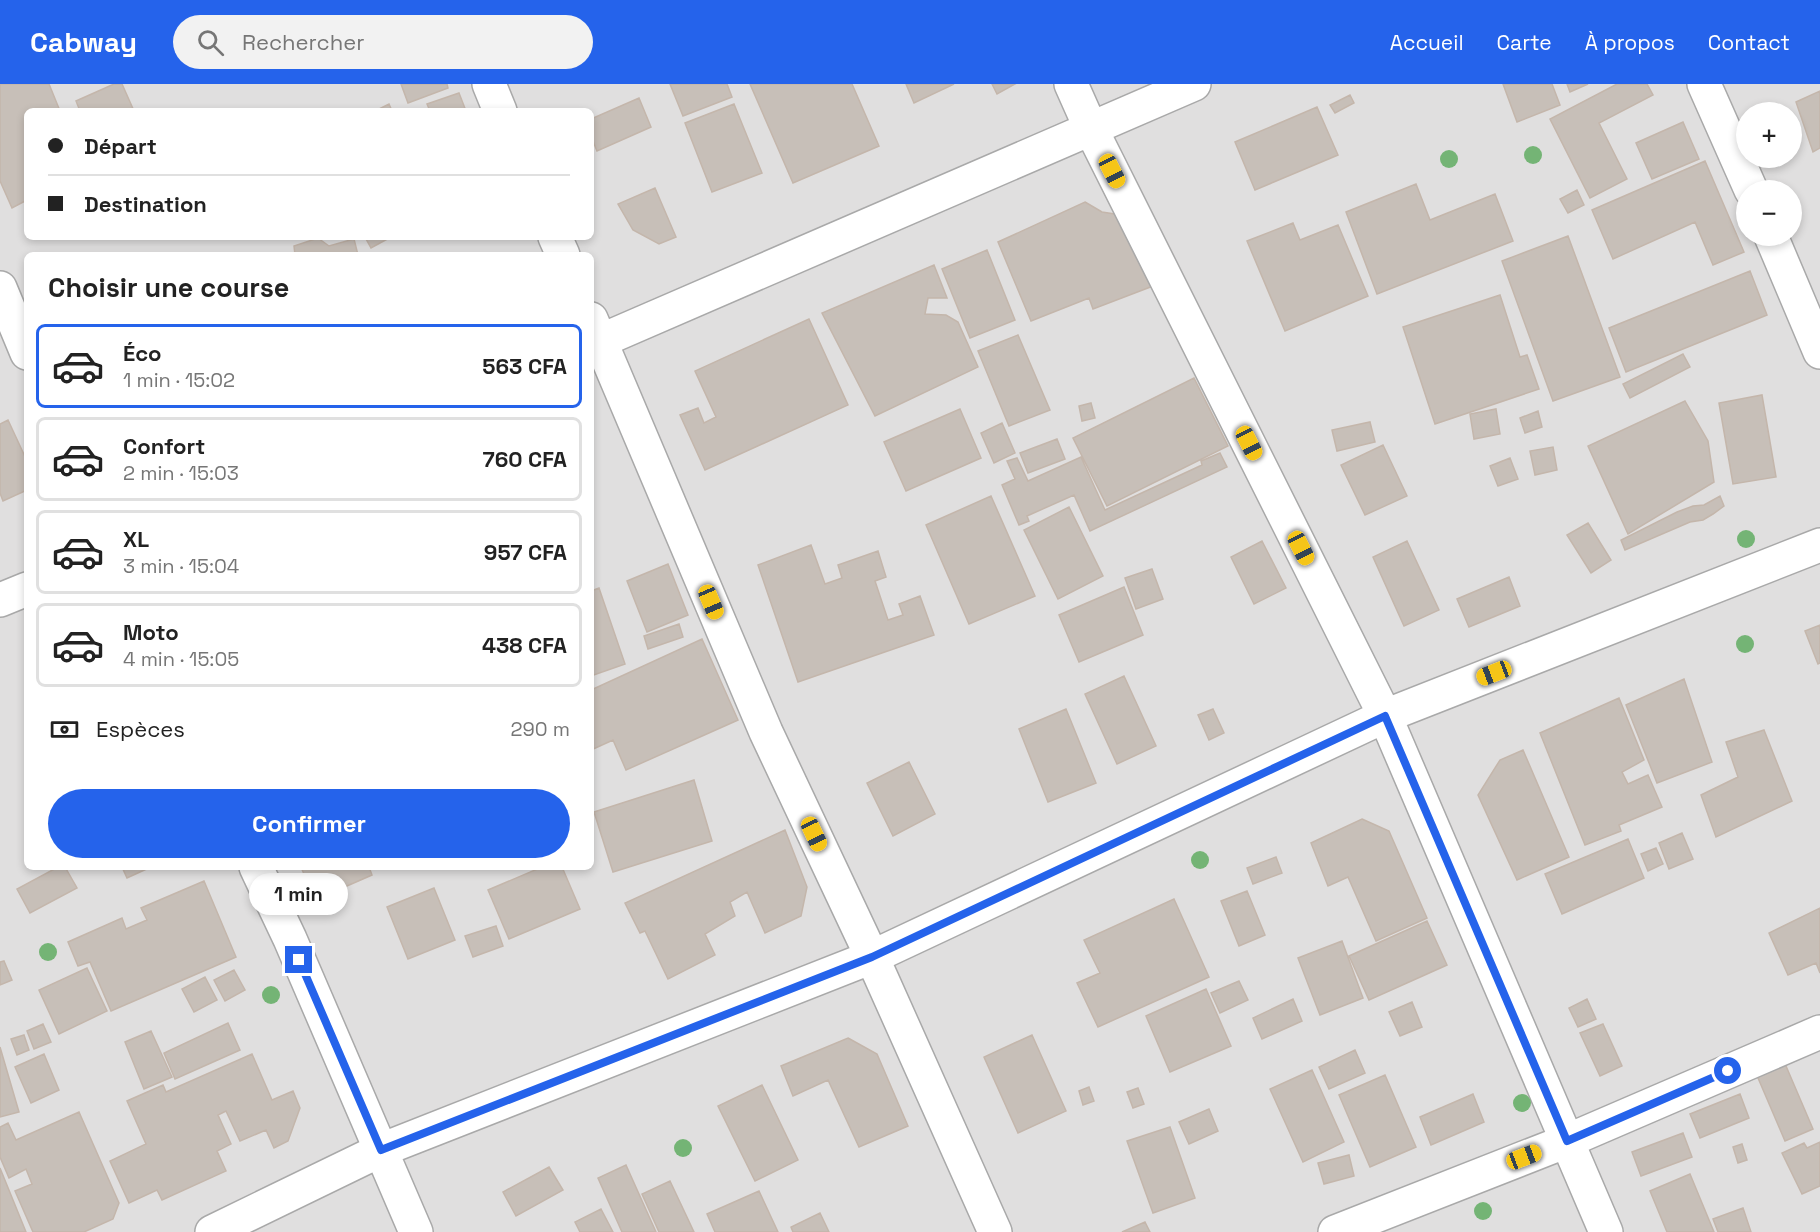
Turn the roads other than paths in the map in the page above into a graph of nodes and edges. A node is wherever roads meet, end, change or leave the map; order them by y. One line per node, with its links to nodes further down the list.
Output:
1 (489, 84): 5 (street)
2 (1071, 84): 6 (street)
3 (1194, 84): 6 (street)
4 (1704, 84): 7 (street)
5 (499, 108)
6 (1091, 129): 10 (street); 16 (street)
7 (1747, 180)
8 (1775, 246): 12 (street)
9 (0, 288): 11 (street)
10 (594, 335): 18 (street)
11 (24, 346)
12 (1820, 352)
13 (1820, 545): 16 (street)
14 (24, 590): 15 (street)
15 (0, 600)
16 (1385, 716): 18 (street); 20 (street)
17 (257, 870): 21 (street)
18 (872, 957): 21 (street); 24 (street)
19 (1820, 1032): 20 (street)
20 (1567, 1141): 25 (street); 26 (street)
21 (381, 1150): 22 (street); 23 (street)
22 (212, 1232)
23 (416, 1232)
24 (995, 1232)
25 (1335, 1232)
26 (1606, 1232)

